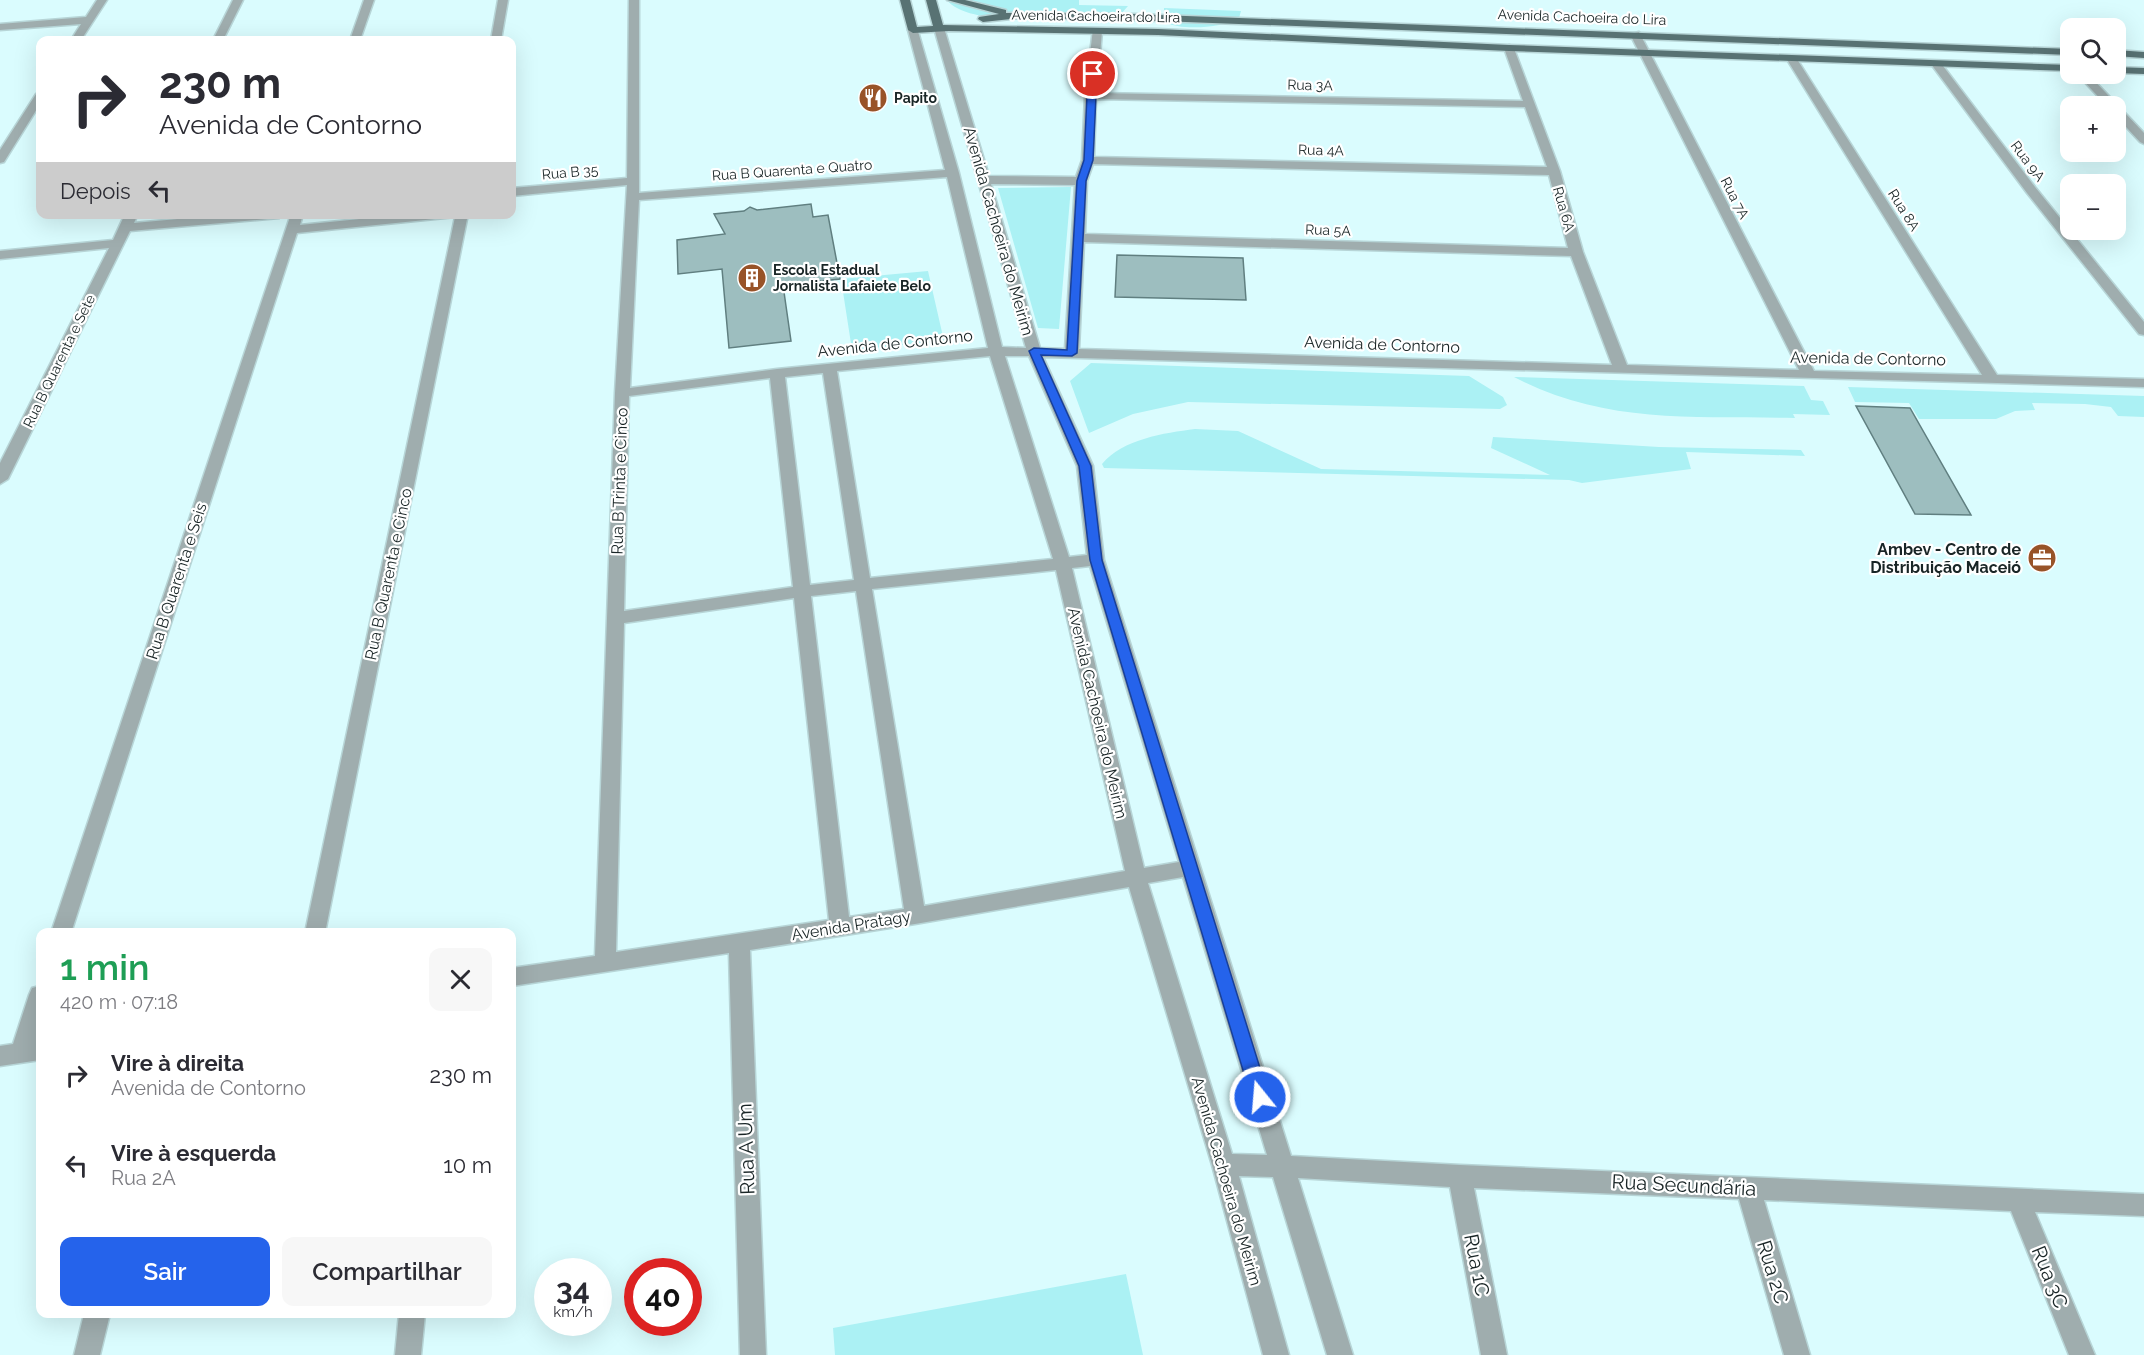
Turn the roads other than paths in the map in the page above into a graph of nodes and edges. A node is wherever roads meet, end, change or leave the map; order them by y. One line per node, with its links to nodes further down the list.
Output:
1 (102, 0): 10 (street)
2 (238, 0): 18 (street)
3 (369, 0): 19 (street)
4 (503, 0): 20 (street)
5 (634, 0): 43 (street, Rua B Trinta e Cinco)
6 (905, 0): 14 (main road, Avenida Cachoeira do Meirim)
7 (932, 0): 12 (main road, Avenida Cachoeira do Meirim)
8 (952, 0): 9 (main road)
9 (1017, 15): 12 (main road, Avenida Cachoeira do Lira); 13 (main road); 16 (main road, Avenida Cachoeira do Lira)
10 (89, 20): 11 (street); 17 (street)
11 (0, 27)
12 (944, 28): 13 (main road, Avenida Cachoeira do Lira); 14 (main road, Avenida Cachoeira do Lira); 42 (street, Avenida Cachoeira do Meirim)
13 (1007, 29): 15 (main road, Avenida Cachoeira do Lira)
14 (913, 30): 41 (street, Avenida Cachoeira do Meirim)
15 (1097, 31): 21 (main road, Avenida Cachoeira do Lira); 32 (street)
16 (1635, 34): 22 (street, Rua 7A); 23 (main road, Avenida Cachoeira do Lira)
17 (79, 36)
18 (220, 36)
19 (356, 36)
20 (497, 36)
21 (1509, 48): 22 (main road, Avenida Cachoeira do Lira); 35 (street, Rua 6A)
22 (1643, 52): 26 (main road, Avenida Cachoeira do Lira); 64 (street, Rua 7A)
23 (2060, 52)
24 (2126, 54): 25 (main road)
25 (2144, 55)
26 (1791, 58): 27 (main road, Avenida Cachoeira do Lira); 65 (street, Rua 8A)
27 (1936, 64): 28 (main road, Avenida Cachoeira do Lira); 57 (street, Rua 9A)
28 (2060, 68)
29 (2126, 70): 30 (main road)
30 (2144, 71)
31 (2092, 84): 33 (street)
32 (1090, 96): 35 (street, Rua 3A); 39 (street)
33 (2103, 96)
34 (36, 102): 38 (street)
35 (1528, 104): 40 (street, Rua 6A)
36 (2126, 120): 37 (street)
37 (2144, 140)
38 (0, 159)
39 (1088, 160): 40 (street, Rua 4A); 44 (street)
40 (1554, 171): 55 (street, Rua 6A)
41 (953, 173): 46 (street, Rua B Quarenta e Quatro); 58 (street, Avenida Cachoeira do Meirim)
42 (983, 180): 44 (street); 59 (street, Avenida Cachoeira do Meirim)
43 (632, 181): 45 (street, Rua B 35); 46 (street, Rua B Trinta e Cinco)
44 (1081, 181): 53 (street)
45 (516, 192)
46 (633, 197): 67 (street, Rua B Trinta e Cinco)
47 (130, 219): 52 (street, Rua B Quarenta e Sete)
48 (224, 219): 52 (street)
49 (353, 219): 51 (street)
50 (461, 219): 79 (street, Rua B Quarenta e Cinco)
51 (294, 222): 78 (street, Rua B Quarenta e Seis)
52 (125, 228): 54 (street, Rua B Quarenta e Sete)
53 (1078, 238): 55 (street, Rua 5A); 60 (street)
54 (118, 243): 56 (street); 68 (street, Rua B Quarenta e Sete)
55 (1576, 252): 62 (street, Rua 6A)
56 (0, 255)
57 (2144, 331)
58 (996, 351): 59 (street, Avenida de Contorno); 61 (street, Avenida de Contorno); 70 (street, Avenida Cachoeira do Meirim)
59 (1034, 351): 60 (street, Avenida de Contorno); 69 (street, Avenida Cachoeira do Meirim)
60 (1072, 353): 62 (street, Avenida de Contorno)
61 (829, 368): 63 (street, Avenida de Contorno); 71 (street)
62 (1621, 369): 64 (street, Avenida de Contorno)
63 (777, 373): 67 (street, Avenida de Contorno); 72 (street)
64 (1809, 375): 65 (street, Avenida de Contorno)
65 (1992, 379): 66 (street, Avenida de Contorno)
66 (2144, 383)
67 (622, 393): 73 (street, Rua B Trinta e Cinco)
68 (0, 479)
69 (1096, 560): 70 (street); 74 (street, Avenida Cachoeira do Meirim)
70 (1063, 564): 71 (street); 75 (street, Avenida Cachoeira do Meirim)
71 (862, 585): 72 (street); 76 (street)
72 (804, 591): 73 (street); 77 (street)
73 (615, 618): 81 (street, Rua B Trinta e Cinco)
74 (1189, 868): 75 (street, Avenida Pratagy); 86 (street, Avenida Cachoeira do Meirim)
75 (1137, 879): 76 (street, Avenida Pratagy); 85 (street, Avenida Cachoeira do Meirim)
76 (915, 916): 77 (street, Avenida Pratagy)
77 (840, 927): 80 (street, Avenida Pratagy)
78 (63, 928)
79 (316, 928)
80 (739, 942): 81 (street, Avenida Pratagy); 95 (street, Rua A Um)
81 (605, 963): 82 (street, Avenida Pratagy)
82 (516, 976)
83 (36, 1007): 84 (street)
84 (21, 1053)
85 (1224, 1166): 86 (street, Rua Secundária); 96 (street, Avenida Cachoeira do Meirim)
86 (1281, 1166): 87 (street, Rua Secundária); 97 (street, Avenida Cachoeira do Meirim)
87 (1460, 1176): 88 (street, Rua Secundária); 98 (street, Rua 1C)
88 (1748, 1188): 89 (street, Rua Secundária); 99 (street, Rua 2C)
89 (2018, 1199): 90 (street, Rua Secundária); 100 (street, Rua 3C)
90 (2144, 1204)
91 (96, 1318): 93 (street)
92 (412, 1318): 94 (street)
93 (87, 1355)
94 (408, 1355)
95 (753, 1355)
96 (1276, 1355)
97 (1340, 1355)
98 (1494, 1355)
99 (1797, 1355)
100 (2082, 1355)

